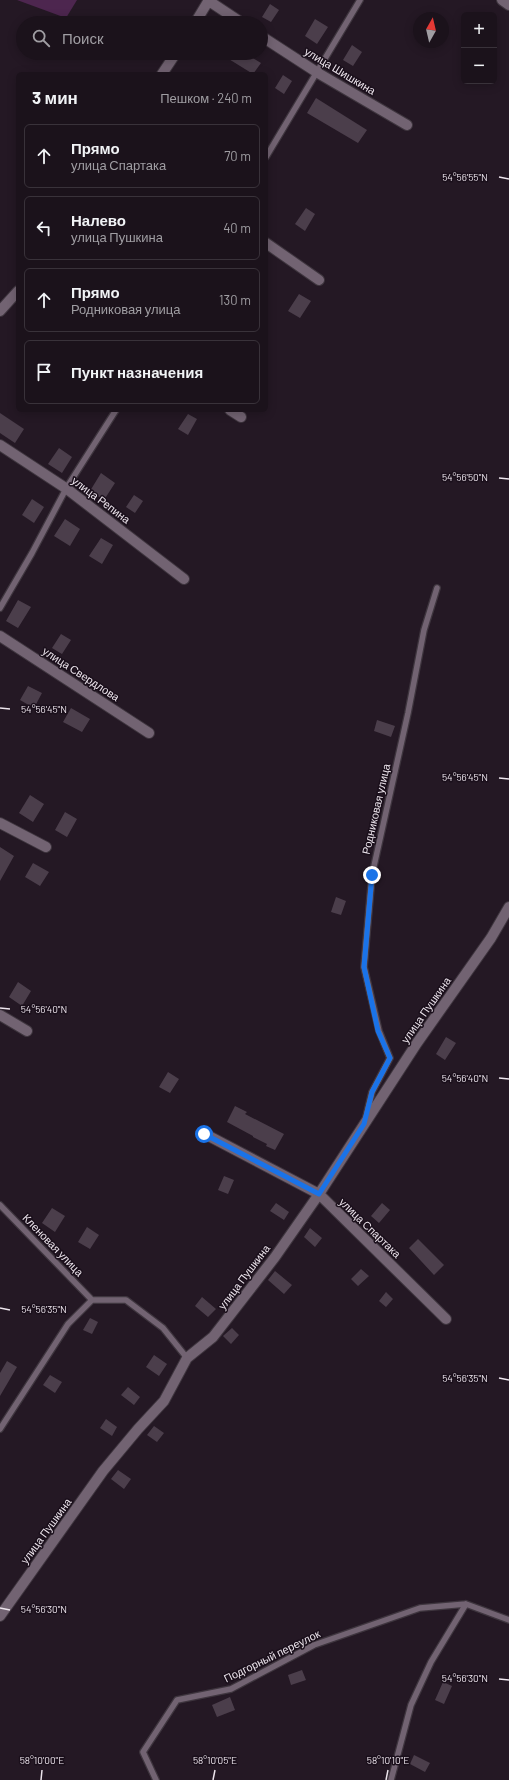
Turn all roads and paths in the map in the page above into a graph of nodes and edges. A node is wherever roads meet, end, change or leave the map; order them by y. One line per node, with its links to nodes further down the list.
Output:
1 (360, 0): 10 (lane)
2 (502, 0): 4 (street)
3 (209, 1): 5 (street); 6 (street)
4 (509, 4)
5 (199, 16)
6 (232, 16)
7 (268, 41): 10 (street, улица Шишкина)
8 (171, 60): 9 (street)
9 (163, 72)
10 (318, 73): 11 (street, улица Шишкина); 12 (lane)
11 (407, 125)
12 (268, 154)
13 (268, 244): 14 (street)
14 (319, 280)
15 (16, 293): 16 (street)
16 (0, 311)
17 (115, 412): 21 (lane)
18 (233, 412): 19 (street)
19 (241, 417)
20 (0, 445): 21 (street, улица Репина)
21 (67, 489): 22 (street, улица Репина); 24 (lane)
22 (184, 579)
23 (437, 588): 32 (lane, Родниковая улица)
24 (0, 608)
25 (0, 636): 26 (street, улица Свердлова)
26 (149, 733)
27 (0, 823): 28 (street)
28 (46, 847)
29 (509, 907): 32 (street, улица Пушкина)
30 (0, 1015): 31 (street)
31 (27, 1031)
32 (364, 1124): 34 (street, улица Пушкина)
33 (204, 1134): 34 (street, улица Спартака)
34 (319, 1194): 37 (street, улица Спартака); 38 (street, улица Пушкина)
35 (0, 1205): 36 (lane, Кленовая улица)
36 (92, 1300): 38 (lane); 39 (lane)
37 (446, 1319)
38 (187, 1358): 41 (street, улица Пушкина)
39 (0, 1429)
40 (466, 1604): 42 (lane, Подгорный переулок); 43 (lane, Подгорный переулок); 44 (lane)
41 (0, 1616)
42 (509, 1620)
43 (156, 1780)
44 (391, 1780)

